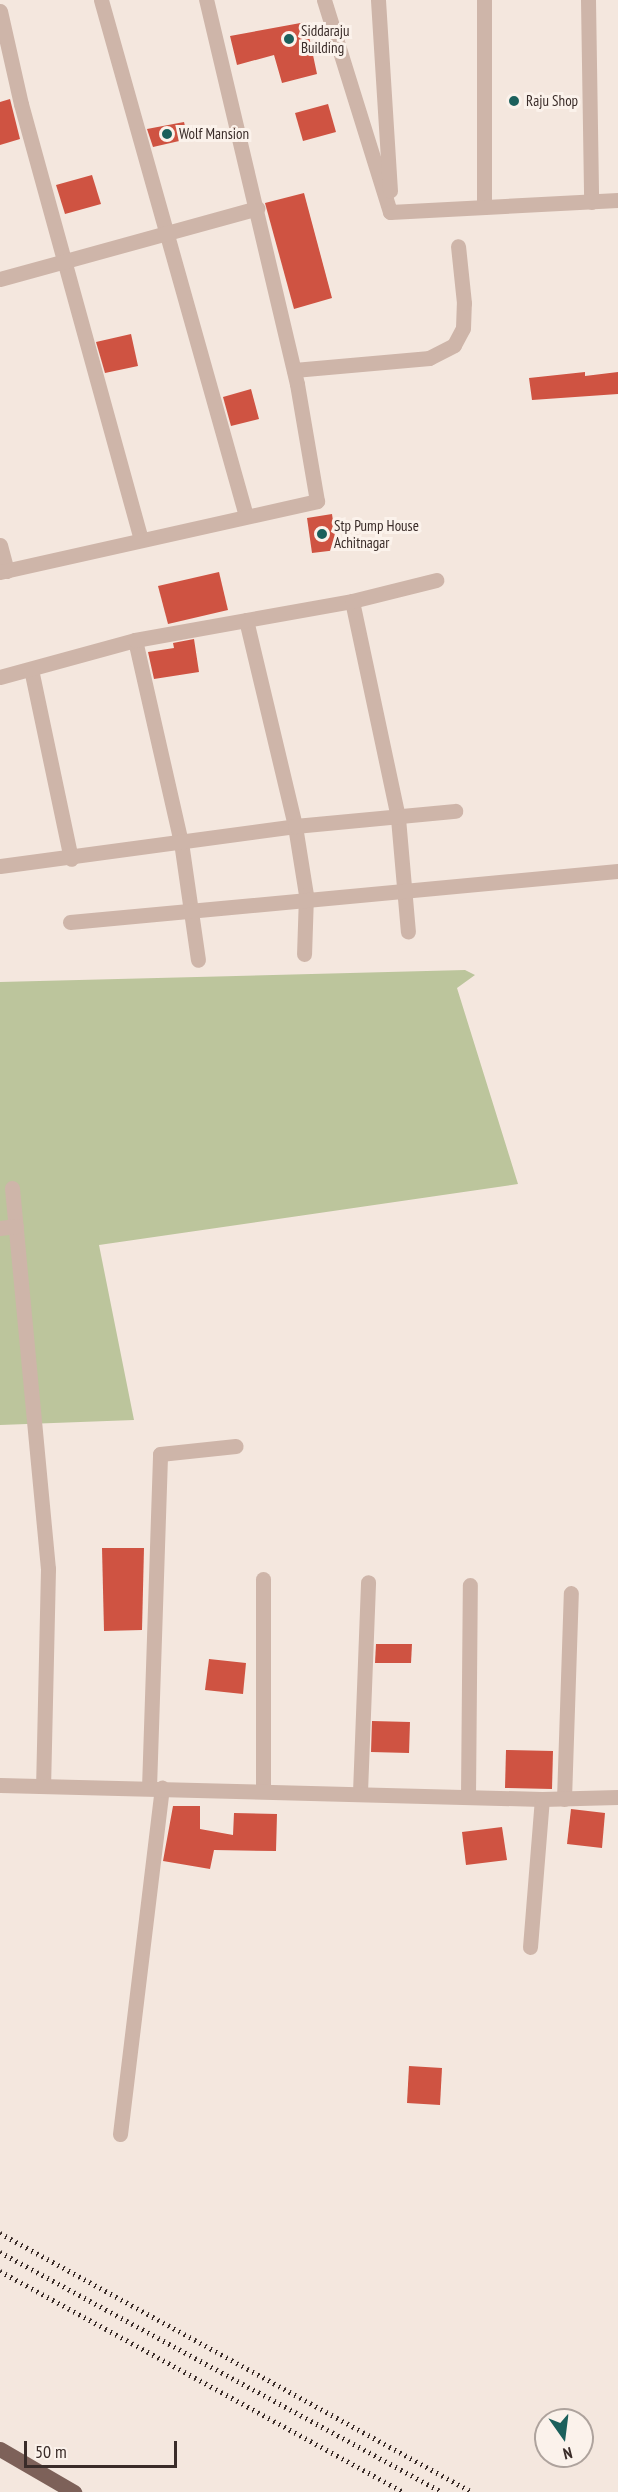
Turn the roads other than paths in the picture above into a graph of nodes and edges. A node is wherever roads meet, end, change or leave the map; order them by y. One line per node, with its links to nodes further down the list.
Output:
1 (101, 0): 13 (street)
2 (206, 0): 11 (street)
3 (324, 0): 12 (street)
4 (378, 0): 12 (street)
5 (484, 0): 10 (street)
6 (588, 0): 9 (street)
7 (0, 11): 15 (street)
8 (618, 200): 9 (street)
9 (591, 202): 10 (street)
10 (484, 207): 12 (street)
11 (257, 208): 13 (street); 17 (street)
12 (390, 212)
13 (166, 231): 15 (street); 18 (street)
14 (458, 246): 17 (street)
15 (65, 263): 16 (street); 19 (street)
16 (0, 279)
17 (294, 370): 18 (street)
18 (246, 516): 19 (street)
19 (141, 540): 21 (street)
20 (0, 546): 21 (street)
21 (3, 571)
22 (436, 580): 23 (street)
23 (352, 601): 24 (street); 29 (street)
24 (246, 620): 25 (street); 30 (street)
25 (135, 640): 26 (street); 31 (street)
26 (31, 669): 27 (street); 32 (street)
27 (0, 677)
28 (455, 811): 29 (street)
29 (398, 818): 30 (street); 35 (street)
30 (295, 826): 31 (street); 36 (street)
31 (182, 842): 32 (street); 37 (street)
32 (70, 859): 33 (street)
33 (0, 866)
34 (618, 871): 35 (street)
35 (405, 890): 36 (street); 39 (street)
36 (306, 899): 37 (street); 40 (street)
37 (191, 910): 38 (street); 41 (street)
38 (70, 922)
39 (408, 932)
40 (304, 954)
41 (198, 960)
42 (12, 1188): 43 (street)
43 (16, 1226): 44 (street); 51 (street)
44 (0, 1228)
45 (236, 1446): 52 (street)
46 (263, 1579): 53 (street)
47 (368, 1582): 54 (street)
48 (470, 1585): 55 (street)
49 (571, 1593): 58 (street)
50 (0, 1785): 51 (street)
51 (43, 1786): 52 (street)
52 (155, 1788): 53 (street); 60 (street)
53 (263, 1790): 54 (street)
54 (360, 1792): 55 (street)
55 (468, 1796): 57 (street)
56 (618, 1797): 58 (street)
57 (542, 1799): 58 (street); 59 (street)
58 (564, 1799)
59 (530, 1947)
60 (120, 2134)
61 (0, 2449): 62 (main road)
62 (74, 2492)

